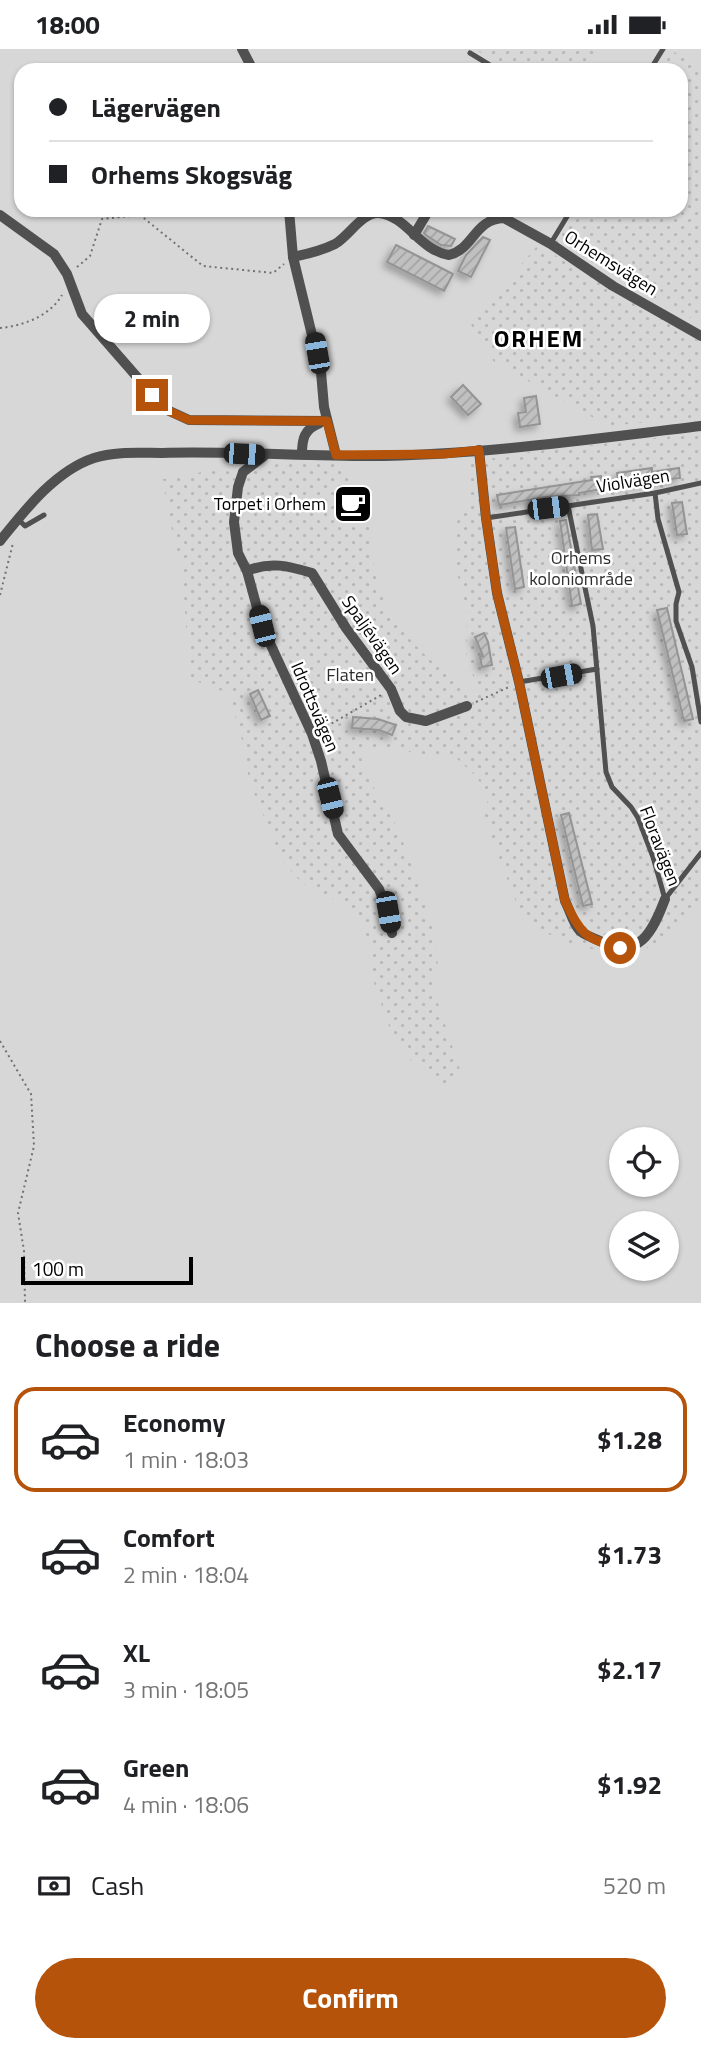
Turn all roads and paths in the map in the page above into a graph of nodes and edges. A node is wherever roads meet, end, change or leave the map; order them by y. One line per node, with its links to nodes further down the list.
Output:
1 (470, 53): 2 (lane)
2 (486, 63)
3 (0, 215): 14 (street)
4 (121, 217): 14 (path)
5 (142, 217): 13 (path)
6 (290, 217): 13 (street)
7 (367, 217): 13 (street, Orhemsvägen)
8 (388, 217): 11 (street, Orhemsvägen)
9 (425, 217): 11 (street)
10 (567, 217): 12 (lane)
11 (414, 235): 12 (street, Orhemsvägen)
12 (551, 244): 16 (street, Orhemsvägen)
13 (293, 257): 17 (street)
14 (67, 274): 15 (path); 17 (street)
15 (0, 328)
16 (701, 337)
17 (327, 421): 20 (street); 21 (street)
18 (701, 425): 19 (street)
19 (479, 450): 21 (street); 27 (street)
20 (302, 454): 21 (street); 22 (street)
21 (336, 455)
22 (265, 456): 28 (street); 30 (street, Idrottsvägen)
23 (701, 483): 24 (lane, Violvägen)
24 (655, 493): 25 (lane, Violvägen); 36 (lane)
25 (568, 506): 27 (lane, Violvägen); 32 (lane, Floravägen)
26 (44, 515): 28 (lane)
27 (486, 518): 33 (street)
28 (18, 519): 29 (street)
29 (3, 537): 31 (path)
30 (247, 571): 34 (street, Spaljévägen); 37 (street, Idrottsvägen)
31 (0, 595)
32 (597, 669): 33 (lane); 39 (lane, Floravägen)
33 (519, 682): 35 (path); 39 (street)
34 (391, 689): 35 (street, Spaljévägen); 37 (path)
35 (467, 706)
36 (701, 722)
37 (312, 734): 40 (street, Idrottsvägen)
38 (701, 853): 39 (lane, Floravägen)
39 (665, 899)
40 (391, 933)
41 (0, 1041): 42 (path)
42 (25, 1303)

